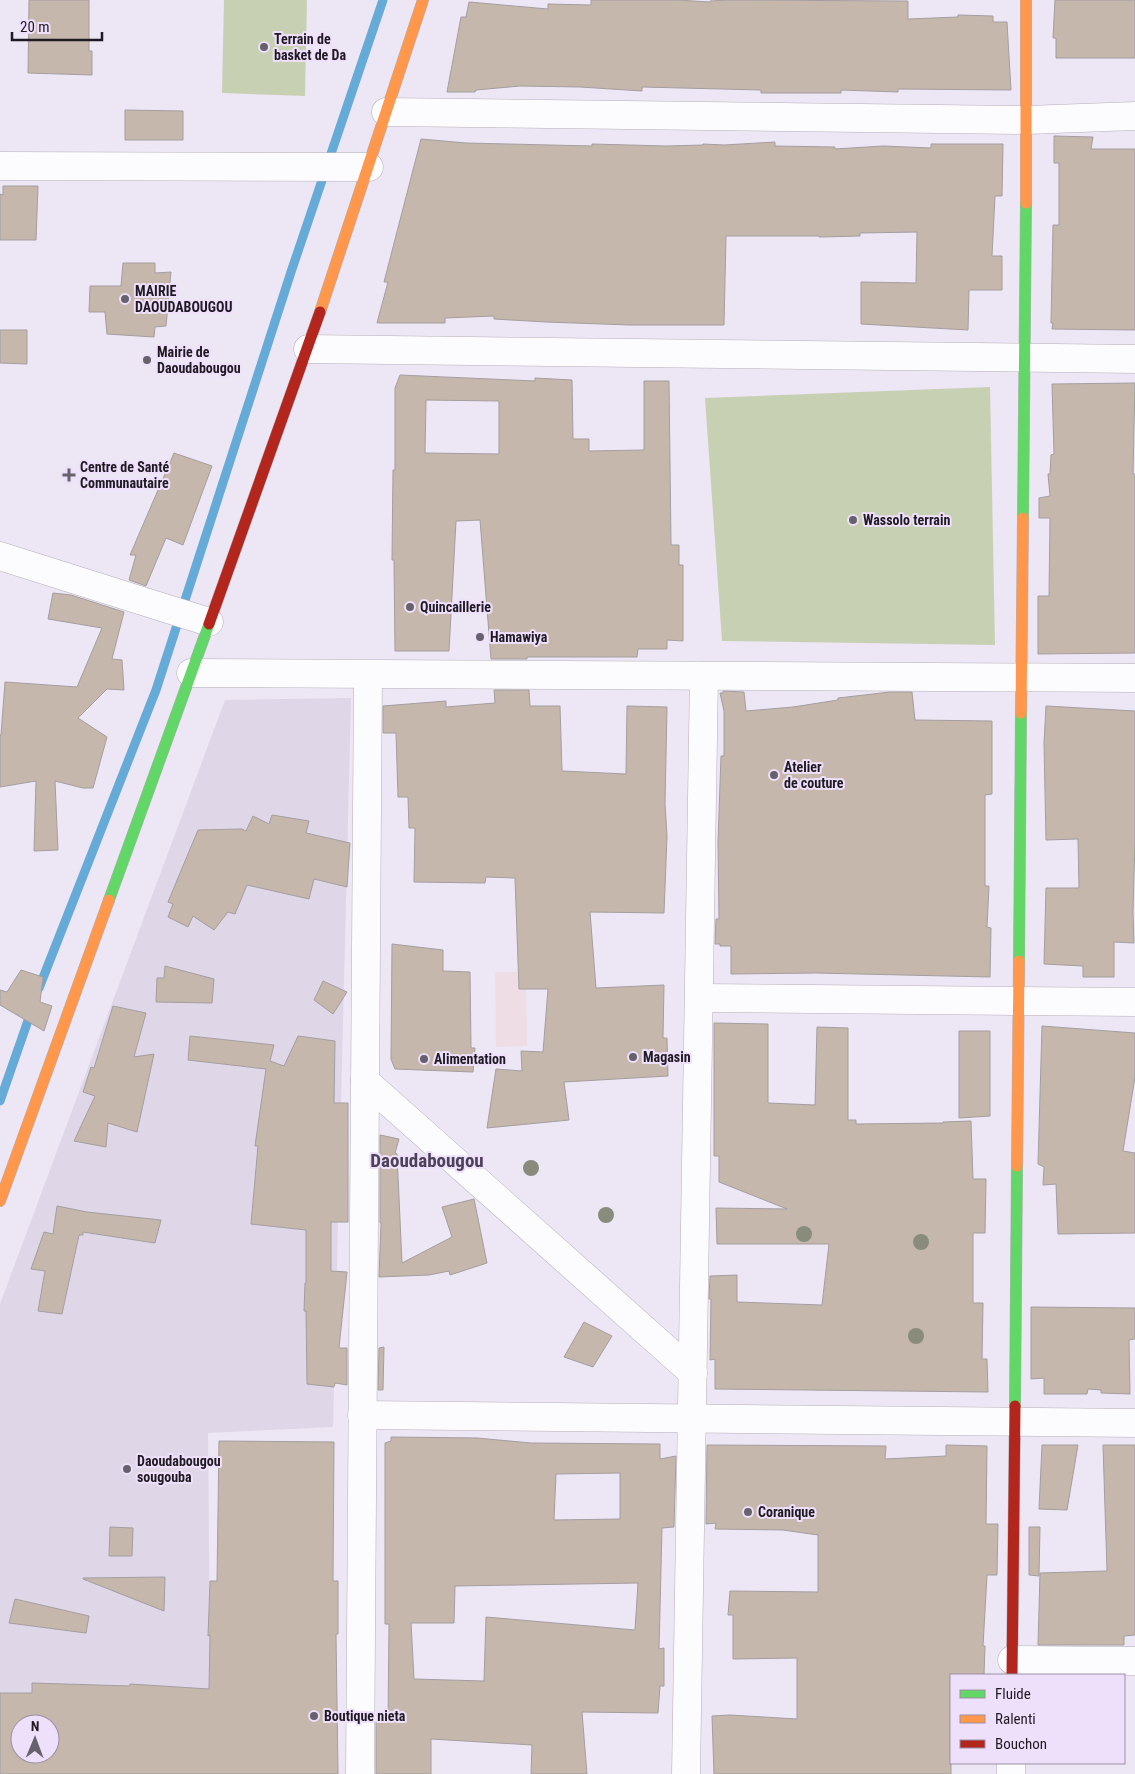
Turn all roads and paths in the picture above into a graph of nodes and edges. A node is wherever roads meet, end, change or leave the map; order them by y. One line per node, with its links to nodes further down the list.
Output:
1 (423, 0): 3 (street)
2 (1026, 0): 5 (street)
3 (386, 112): 5 (street); 7 (street)
4 (1135, 116): 5 (street)
5 (1027, 120): 9 (street)
6 (0, 166): 7 (street)
7 (369, 168): 8 (street)
8 (308, 349): 9 (street); 12 (street)
9 (1025, 358): 10 (street); 16 (street)
10 (1135, 359)
11 (0, 556): 12 (street)
12 (210, 622): 13 (street)
13 (191, 673): 14 (street); 22 (street)
14 (368, 675): 15 (street); 21 (street)
15 (704, 676): 16 (street); 18 (street)
16 (1022, 677): 17 (street); 19 (street)
17 (1135, 678)
18 (699, 998): 19 (street); 23 (street)
19 (1019, 1001): 20 (street); 26 (street)
20 (1135, 1002)
21 (365, 1081): 23 (street); 24 (street)
22 (0, 1201)
23 (693, 1373): 25 (street)
24 (362, 1416): 25 (street); 30 (street)
25 (692, 1419): 26 (street); 31 (street)
26 (1014, 1422): 27 (street); 29 (street)
27 (1135, 1423)
28 (1135, 1661): 29 (street)
29 (1012, 1668)
30 (360, 1774)
31 (686, 1774)

